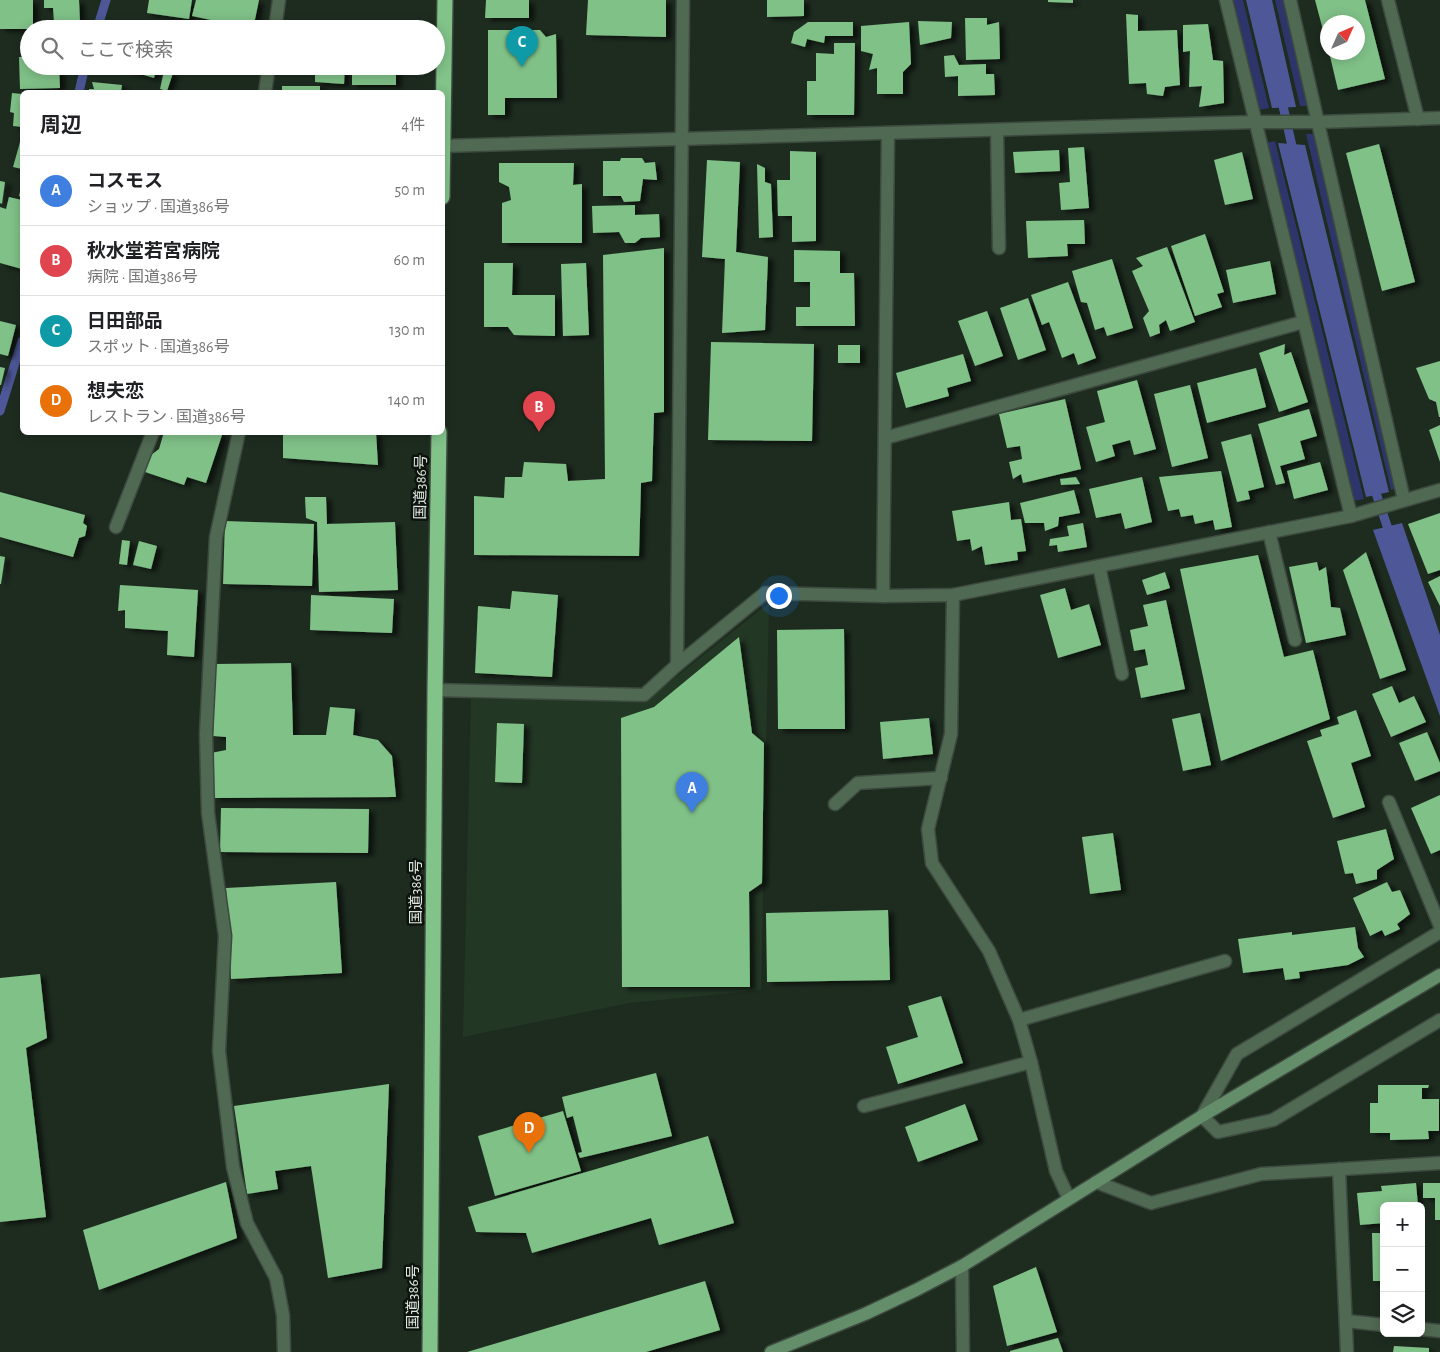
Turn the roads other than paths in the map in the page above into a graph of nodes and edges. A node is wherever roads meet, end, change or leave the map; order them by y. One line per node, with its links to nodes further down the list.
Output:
1 (279, 0): 7 (street)
2 (445, 0): 8 (highway)
3 (683, 0): 19 (street)
4 (1226, 0): 15 (street)
5 (1290, 0): 16 (street)
6 (1388, 0): 14 (street)
7 (276, 20)
8 (445, 20)
9 (268, 75): 11 (street)
10 (444, 75): 12 (highway)
11 (265, 90)
12 (444, 90)
13 (1440, 118): 14 (street)
14 (1418, 119): 16 (street)
15 (1254, 122): 16 (street); 17 (street); 22 (street)
16 (1319, 122): 28 (street)
17 (998, 130): 18 (street); 21 (street)
18 (888, 133): 19 (street); 26 (street)
19 (682, 138): 20 (street); 36 (street)
20 (445, 146)
21 (999, 248)
22 (1304, 322): 26 (street); 29 (street)
23 (151, 435): 30 (street)
24 (238, 435): 60 (street)
25 (439, 435): 38 (highway, 国道386号)
26 (885, 438): 34 (street)
27 (1440, 490): 28 (street)
28 (1404, 500): 29 (street)
29 (1351, 516): 31 (street)
30 (116, 527)
31 (1268, 532): 32 (street); 35 (street)
32 (1099, 566): 33 (street); 37 (street)
33 (953, 595): 34 (street); 39 (street)
34 (883, 596): 36 (street)
35 (1295, 640)
36 (677, 665): 38 (street)
37 (1122, 674)
38 (435, 690): 61 (highway, 国道386号)
39 (941, 778): 41 (street); 46 (street)
40 (1389, 802): 42 (street)
41 (835, 804)
42 (1440, 926)
43 (1440, 932): 50 (street)
44 (1225, 961): 46 (street)
45 (1440, 975): 50 (street)
46 (1019, 1020): 48 (street)
47 (1440, 1020): 50 (street)
48 (1031, 1062): 49 (street); 54 (street)
49 (864, 1106)
50 (1202, 1116): 53 (street)
51 (1440, 1163): 52 (street)
52 (1339, 1169): 53 (street); 56 (street)
53 (1096, 1182): 54 (street)
54 (1069, 1199): 55 (street)
55 (962, 1266): 62 (street); 63 (street)
56 (1346, 1321): 57 (street); 64 (street)
57 (1380, 1325)
58 (1425, 1329): 59 (street)
59 (1440, 1331)
60 (284, 1352)
61 (430, 1352)
62 (771, 1352)
63 (963, 1352)
64 (1347, 1352)

